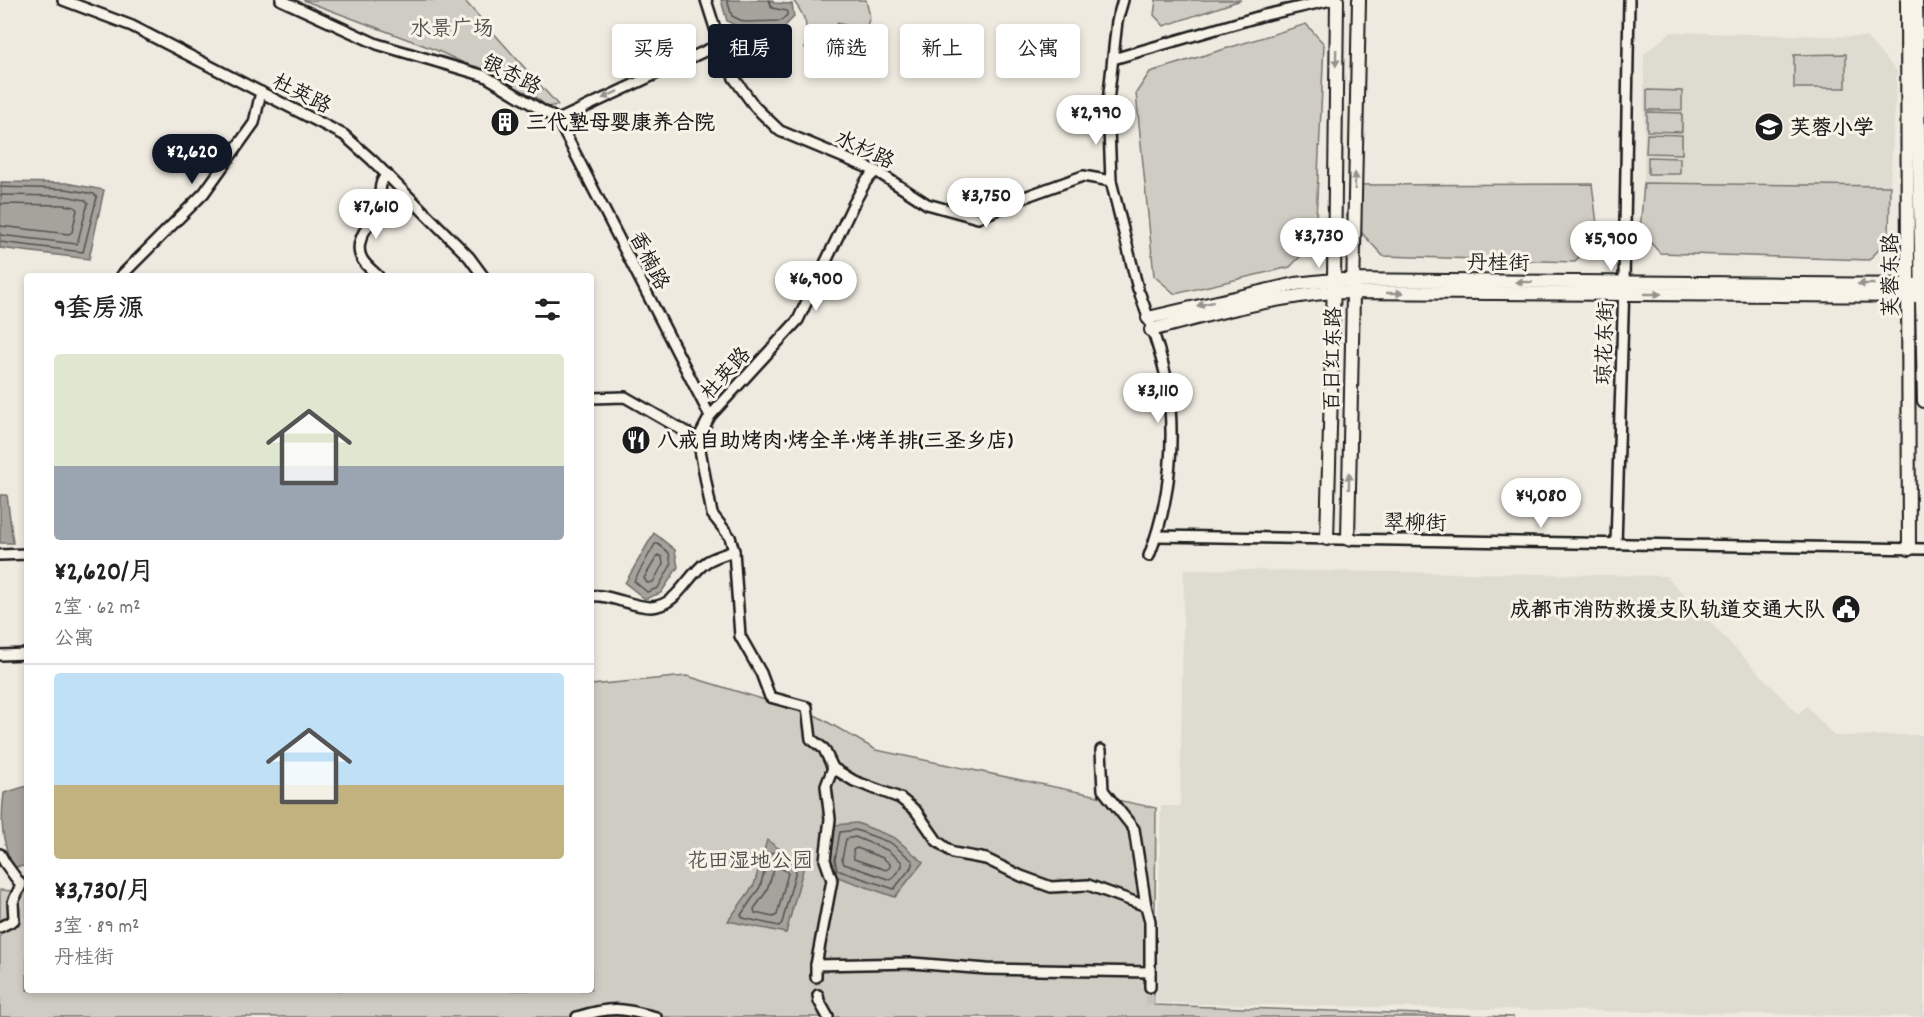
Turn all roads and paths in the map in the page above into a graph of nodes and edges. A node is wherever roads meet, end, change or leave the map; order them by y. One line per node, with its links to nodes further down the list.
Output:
1 (63, 0): 15 (street, 杜英路)
2 (280, 0): 16 (street, 银杏路)
3 (706, 0): 11 (street, 水杉路)
4 (1123, 0): 13 (street)
5 (1331, 0): 13 (street)
6 (1337, 0): 25 (street, 百日红东路, one-way to 25)
7 (1359, 0): 26 (street, 百日红东路, one-way to 7)
8 (1629, 0): 27 (street, 琼花东街)
9 (1907, 0): 28 (street, 芙蓉东路)
10 (1916, 0): 28 (street, 芙蓉东路)
11 (714, 24)
12 (708, 50): 16 (street, one-way to 16)
13 (1113, 59): 19 (street)
14 (734, 78): 17 (street, 水杉路)
15 (261, 92): 18 (street, 杜英路); 22 (street)
16 (558, 120): 32 (street, 香楠路)
17 (876, 171): 19 (street, 水杉路); 32 (street, 杜英路)
18 (387, 174): 20 (street, 杜英路); 21 (street)
19 (1111, 181): 29 (street)
20 (416, 203): 21 (street); 24 (street, 杜英路)
21 (385, 204): 23 (street)
22 (125, 273)
23 (375, 273)
24 (481, 273)
25 (1333, 286): 26 (street, 丹桂街); 29 (street, 丹桂街); 35 (street, 百日红东路)
26 (1353, 286): 27 (street, 丹桂街); 36 (street, 百日红东路, one-way to 26)
27 (1624, 289): 28 (street, 丹桂街); 37 (street, 琼花东街)
28 (1919, 290): 31 (street, 芙蓉东路); 38 (street, 芙蓉东路)
29 (1150, 324): 34 (street)
30 (594, 398): 33 (street)
31 (1924, 401)
32 (710, 416): 33 (street, 杜英路)
33 (698, 439): 40 (street)
34 (1157, 536): 35 (street, 翠柳街); 43 (street)
35 (1327, 539): 36 (street, 翠柳街)
36 (1348, 539): 37 (street, 翠柳街)
37 (1616, 544): 38 (street, 翠柳街)
38 (1909, 549): 39 (street, 翠柳街)
39 (1924, 549)
40 (734, 551): 44 (street); 48 (street)
41 (24, 554): 42 (street)
42 (0, 555)
43 (1149, 556)
44 (594, 597)
45 (24, 654): 46 (street)
46 (0, 655)
47 (1101, 750): 50 (street)
48 (833, 768): 50 (street); 52 (street)
49 (0, 854): 51 (street)
50 (1146, 906): 53 (street)
51 (0, 927)
52 (816, 964): 53 (street); 54 (street)
53 (1150, 972): 55 (street)
54 (816, 977)
55 (1150, 987)
56 (818, 995): 59 (street)
57 (578, 1017): 58 (street)
58 (656, 1017)
59 (828, 1017)

